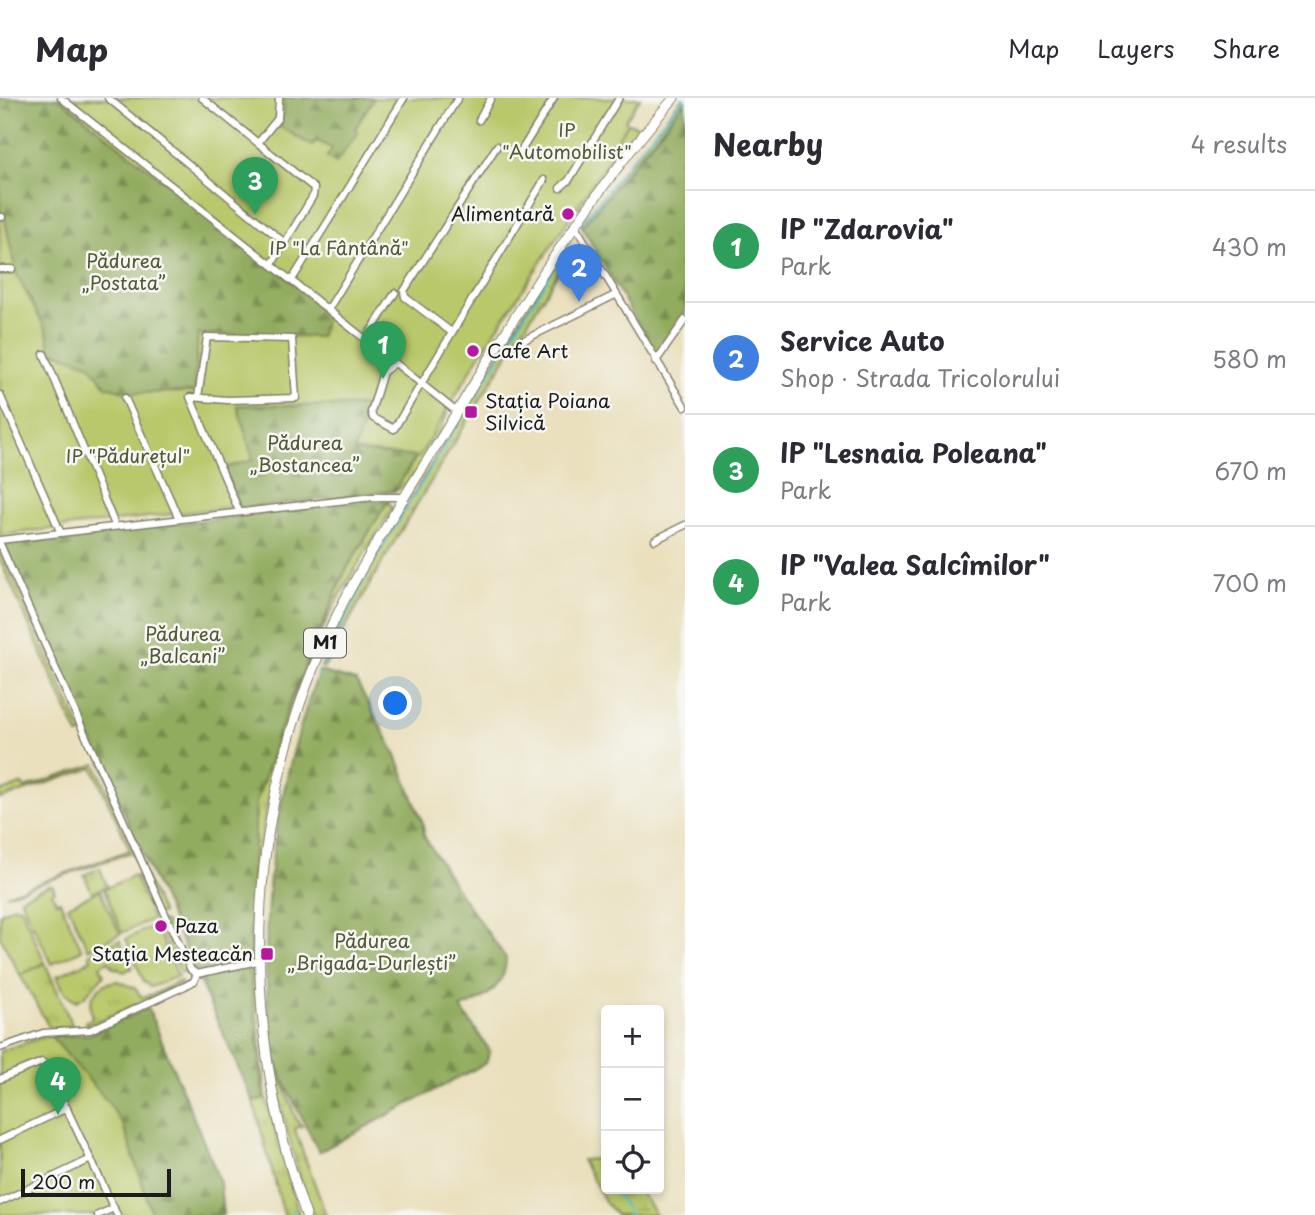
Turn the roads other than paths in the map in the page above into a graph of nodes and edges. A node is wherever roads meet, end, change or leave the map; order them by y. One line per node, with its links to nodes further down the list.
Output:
1 (61, 98): 20 (street)
2 (108, 98): 19 (street)
3 (202, 98): 13 (street)
4 (279, 98): 13 (street)
5 (404, 98): 23 (street)
6 (446, 98): 11 (street)
7 (491, 98): 12 (street)
8 (554, 98): 15 (street)
9 (619, 98): 17 (street)
10 (674, 98): 18 (highway, M1)
11 (456, 101): 26 (street)
12 (479, 120)
13 (258, 143): 19 (street)
14 (497, 146): 28 (street)
15 (519, 154)
16 (544, 180): 28 (street)
17 (560, 188)
18 (574, 224): 25 (street); 39 (highway, M1)
19 (285, 243): 20 (street)
20 (272, 264): 23 (street)
21 (12, 269): 22 (street)
22 (0, 270)
23 (292, 280): 26 (street)
24 (395, 293): 29 (street)
25 (615, 295): 30 (street); 32 (street)
26 (329, 308): 29 (street)
27 (685, 320): 32 (street)
28 (450, 331): 34 (street)
29 (366, 339): 33 (street)
30 (514, 345)
31 (44, 354): 43 (street)
32 (656, 361): 38 (street)
33 (395, 363): 34 (street); 34 (street)
34 (422, 384): 39 (street)
35 (0, 395): 45 (street)
36 (198, 397): 36 (street); 41 (street)
37 (125, 398): 42 (street)
38 (685, 407)
39 (457, 412): 40 (highway, M1)
40 (406, 497): 41 (street); 48 (highway, M1)
41 (239, 511): 42 (street)
42 (178, 519): 43 (street)
43 (115, 525): 45 (street)
44 (685, 525): 46 (street)
45 (60, 531): 47 (street)
46 (655, 540)
47 (0, 542): 49 (street)
48 (258, 961): 49 (street); 59 (highway, M1)
49 (197, 974): 50 (street)
50 (0, 1048)
51 (0, 1079): 52 (street)
52 (67, 1108): 53 (street); 54 (street)
53 (0, 1140)
54 (91, 1159): 55 (street); 56 (street)
55 (0, 1202)
56 (114, 1208): 57 (street); 58 (street)
57 (98, 1215)
58 (117, 1215)
59 (306, 1215)

